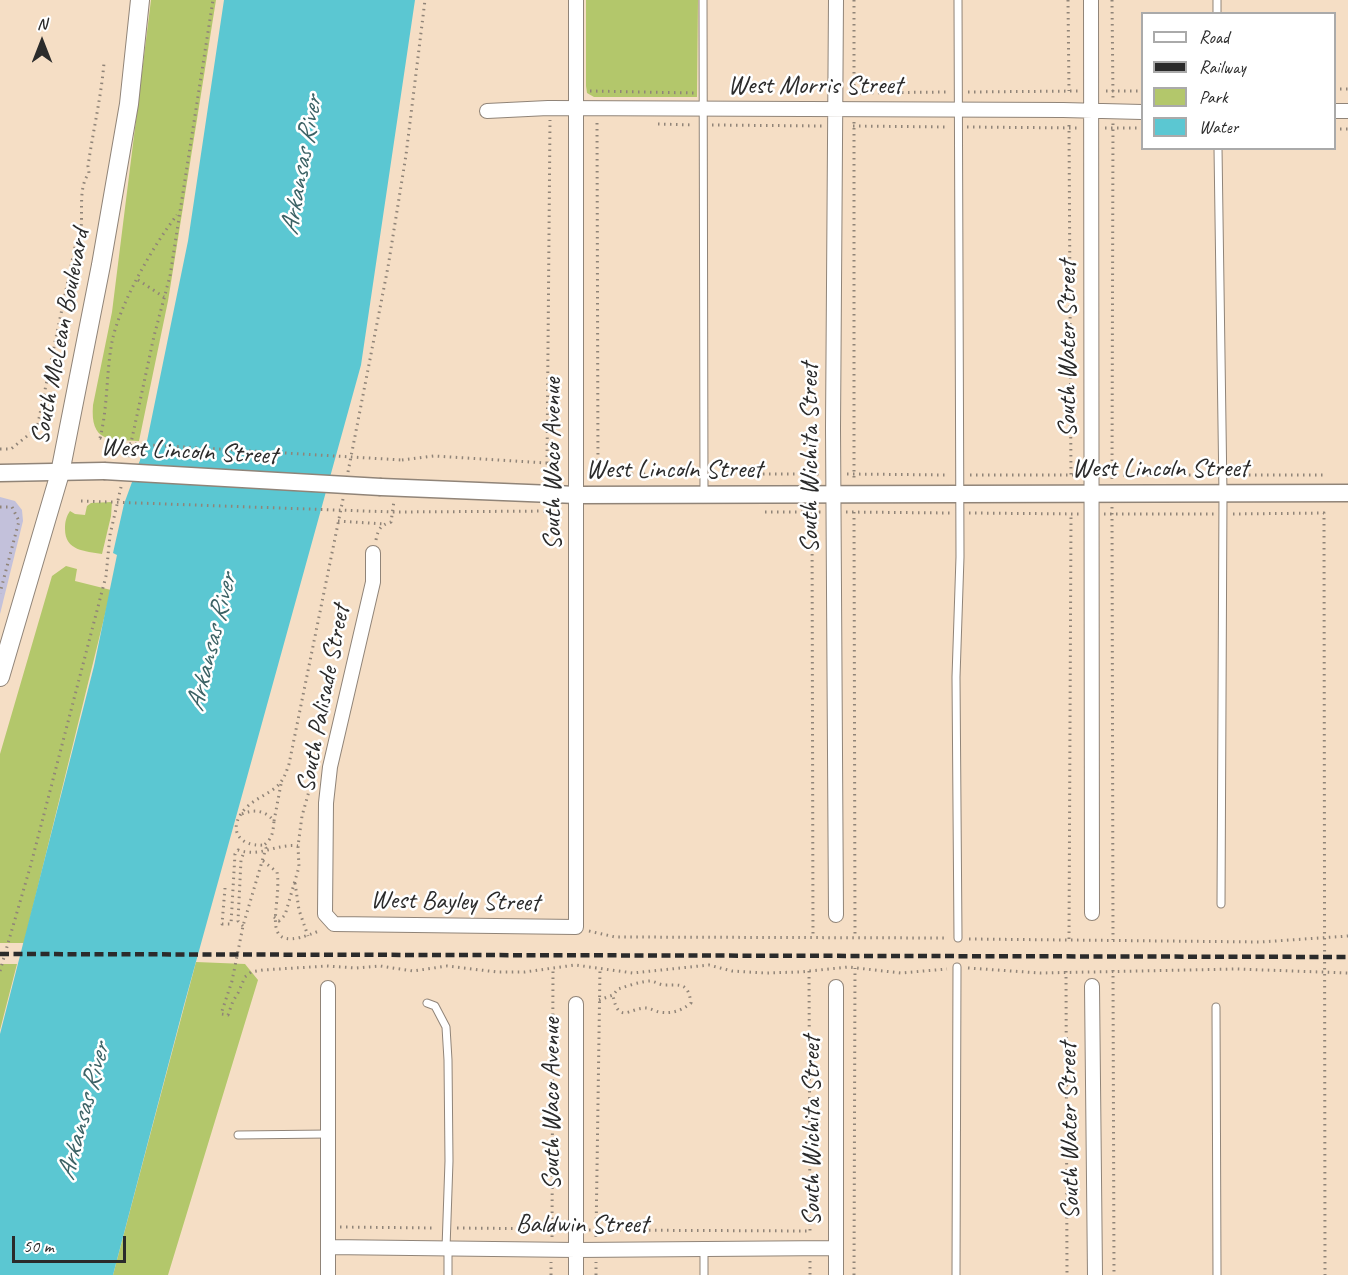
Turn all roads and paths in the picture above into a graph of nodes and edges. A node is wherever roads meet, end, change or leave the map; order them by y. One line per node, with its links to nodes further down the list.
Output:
1 (140, 0): 43 (main road, South McLean Boulevard)
2 (213, 0): 35 (path)
3 (425, 0): 45 (path)
4 (576, 0): 18 (street, South Waco Avenue)
5 (703, 0): 19 (lane)
6 (836, 0): 20 (street, South Wichita Street)
7 (854, 0): 21 (path)
8 (958, 0): 17 (lane)
9 (1068, 0): 13 (path)
10 (1091, 0): 14 (street, South Water Street)
11 (1112, 0): 15 (path)
12 (104, 63): 38 (path)
13 (1069, 91): 14 (path); 17 (path); 28 (path)
14 (1091, 91): 15 (path); 30 (street, South Water Street)
15 (1113, 91): 16 (path); 31 (path)
16 (1141, 91)
17 (958, 92): 21 (path); 27 (lane)
18 (576, 93): 19 (path); 23 (street, South Waco Avenue)
19 (703, 93): 24 (lane)
20 (836, 93): 21 (path); 25 (street, South Wichita Street)
21 (854, 93): 26 (path)
22 (552, 108): 23 (street, West Morris Street); 29 (street, West Morris Street); 40 (path)
23 (576, 109): 24 (street, West Morris Street); 41 (street, South Waco Avenue)
24 (703, 109): 25 (street, West Morris Street); 46 (lane)
25 (835, 110): 26 (street, West Morris Street); 47 (street, South Wichita Street)
26 (854, 110): 27 (street, West Morris Street); 48 (path)
27 (958, 110): 28 (street, West Morris Street); 49 (lane)
28 (1069, 110): 30 (street, West Morris Street); 50 (path)
29 (487, 111)
30 (1091, 111): 31 (street, West Morris Street); 51 (street, South Water Street)
31 (1113, 112): 32 (street, West Morris Street); 52 (path)
32 (1141, 112)
33 (597, 123): 44 (path)
34 (1218, 150): 53 (lane)
35 (178, 214): 36 (path); 37 (path)
36 (138, 280): 37 (path); 40 (path, bridge)
37 (164, 297): 39 (path)
38 (0, 449)
39 (128, 459)
40 (548, 463): 41 (path)
41 (577, 469): 44 (path); 66 (street, South Waco Avenue)
42 (0, 473): 43 (street, West Lincoln Street)
43 (60, 473): 56 (street, West Lincoln Street, bridge); 82 (main road, South McLean Boulevard)
44 (598, 473): 46 (path)
45 (348, 474)
46 (704, 474): 47 (path); 63 (lane)
47 (833, 474): 48 (path); 68 (street, South Wichita Street)
48 (854, 474): 49 (path); 69 (path)
49 (959, 475): 50 (path); 59 (lane)
50 (1071, 475): 51 (path); 60 (path)
51 (1092, 475): 52 (path); 61 (street, South Water Street)
52 (1112, 475): 53 (path); 62 (path)
53 (1223, 476): 54 (path); 58 (lane)
54 (1325, 476)
55 (123, 481): 114 (path)
56 (389, 488): 66 (street, West Lincoln Street); 71 (path)
57 (1348, 493): 58 (street, West Lincoln Street)
58 (1223, 494): 62 (street, West Lincoln Street); 77 (lane)
59 (959, 495): 60 (street, West Lincoln Street); 69 (street, West Lincoln Street); 73 (lane)
60 (1071, 495): 61 (street, West Lincoln Street); 74 (path)
61 (1092, 495): 62 (street, West Lincoln Street); 75 (street, South Water Street)
62 (1112, 495): 76 (path)
63 (704, 496): 66 (street, West Lincoln Street); 67 (street, West Lincoln Street)
64 (343, 498): 78 (path)
65 (81, 501): 71 (path, bridge)
66 (577, 503): 71 (path); 100 (street, South Waco Avenue)
67 (812, 504): 68 (street, West Lincoln Street); 68 (path); 72 (path); 103 (path)
68 (834, 504): 69 (street, West Lincoln Street); 69 (path); 96 (street, South Wichita Street)
69 (854, 504): 73 (path); 104 (path)
70 (0, 507): 81 (path)
71 (393, 512): 79 (path)
72 (765, 512)
73 (959, 513): 74 (path); 106 (lane)
74 (1071, 514): 75 (path); 107 (path)
75 (1092, 514): 76 (path); 95 (street, South Water Street)
76 (1112, 514): 77 (path); 108 (path)
77 (1223, 514): 94 (lane); 105 (path)
78 (338, 521): 79 (path); 84 (path)
79 (384, 524): 80 (path)
80 (373, 553): 98 (street, South Palisade Street)
81 (0, 593)
82 (0, 677)
83 (315, 770): 88 (path)
84 (282, 781): 85 (path); 86 (path)
85 (241, 815): 86 (path); 87 (path)
86 (274, 821): 87 (path)
87 (264, 845): 90 (path)
88 (298, 846): 90 (path); 92 (path)
89 (244, 852): 90 (path); 93 (path); 99 (path)
90 (265, 852): 91 (path)
91 (262, 861): 97 (path); 99 (path)
92 (295, 881): 97 (path); 101 (path)
93 (225, 888)
94 (1221, 904)
95 (1092, 913)
96 (836, 915)
97 (274, 917): 101 (path)
98 (334, 924): 100 (street, West Bayley Street); 101 (path)
99 (243, 926): 112 (path)
100 (576, 927): 103 (path)
101 (308, 936)
102 (1348, 936): 105 (path)
103 (813, 937): 104 (path)
104 (855, 938): 106 (path)
105 (1325, 938): 108 (path); 118 (path)
106 (958, 939): 107 (path)
107 (1069, 939): 108 (path)
108 (1113, 940)
109 (957, 967): 111 (path); 116 (path); 148 (lane)
110 (600, 968): 112 (path); 117 (path); 125 (path)
111 (855, 968): 115 (path); 147 (path)
112 (553, 969): 135 (path)
113 (1113, 970): 116 (path); 118 (path); 151 (path)
114 (0, 971)
115 (809, 971): 117 (path); 133 (path)
116 (1066, 971): 149 (path)
117 (647, 972): 120 (path)
118 (1325, 972): 119 (path); 153 (path)
119 (1348, 973)
120 (649, 981): 124 (path); 124 (path)
121 (1092, 986): 150 (street, South Water Street)
122 (836, 987): 134 (street, South Wichita Street)
123 (328, 988): 129 (street)
124 (614, 995): 125 (path)
125 (599, 1000): 138 (path)
126 (427, 1003): 132 (lane)
127 (576, 1004): 137 (street, South Waco Avenue)
128 (1216, 1007): 152 (lane)
129 (328, 1134): 130 (lane); 131 (street)
130 (238, 1135)
131 (328, 1247): 132 (street, Baldwin Street); 139 (street)
132 (447, 1248): 135 (street, Baldwin Street); 140 (lane)
133 (810, 1248): 134 (street, Baldwin Street); 136 (street, Baldwin Street); 145 (path)
134 (836, 1248): 146 (street, South Wichita Street)
135 (552, 1249): 137 (street, Baldwin Street); 141 (path)
136 (704, 1249): 138 (street, Baldwin Street); 144 (lane)
137 (576, 1250): 138 (street, Baldwin Street); 142 (street, South Waco Avenue)
138 (596, 1250): 143 (path)
139 (328, 1275)
140 (448, 1275)
141 (551, 1275)
142 (576, 1275)
143 (596, 1275)
144 (704, 1275)
145 (810, 1275)
146 (836, 1275)
147 (854, 1275)
148 (956, 1275)
149 (1067, 1275)
150 (1095, 1275)
151 (1114, 1275)
152 (1217, 1275)
153 (1325, 1275)

